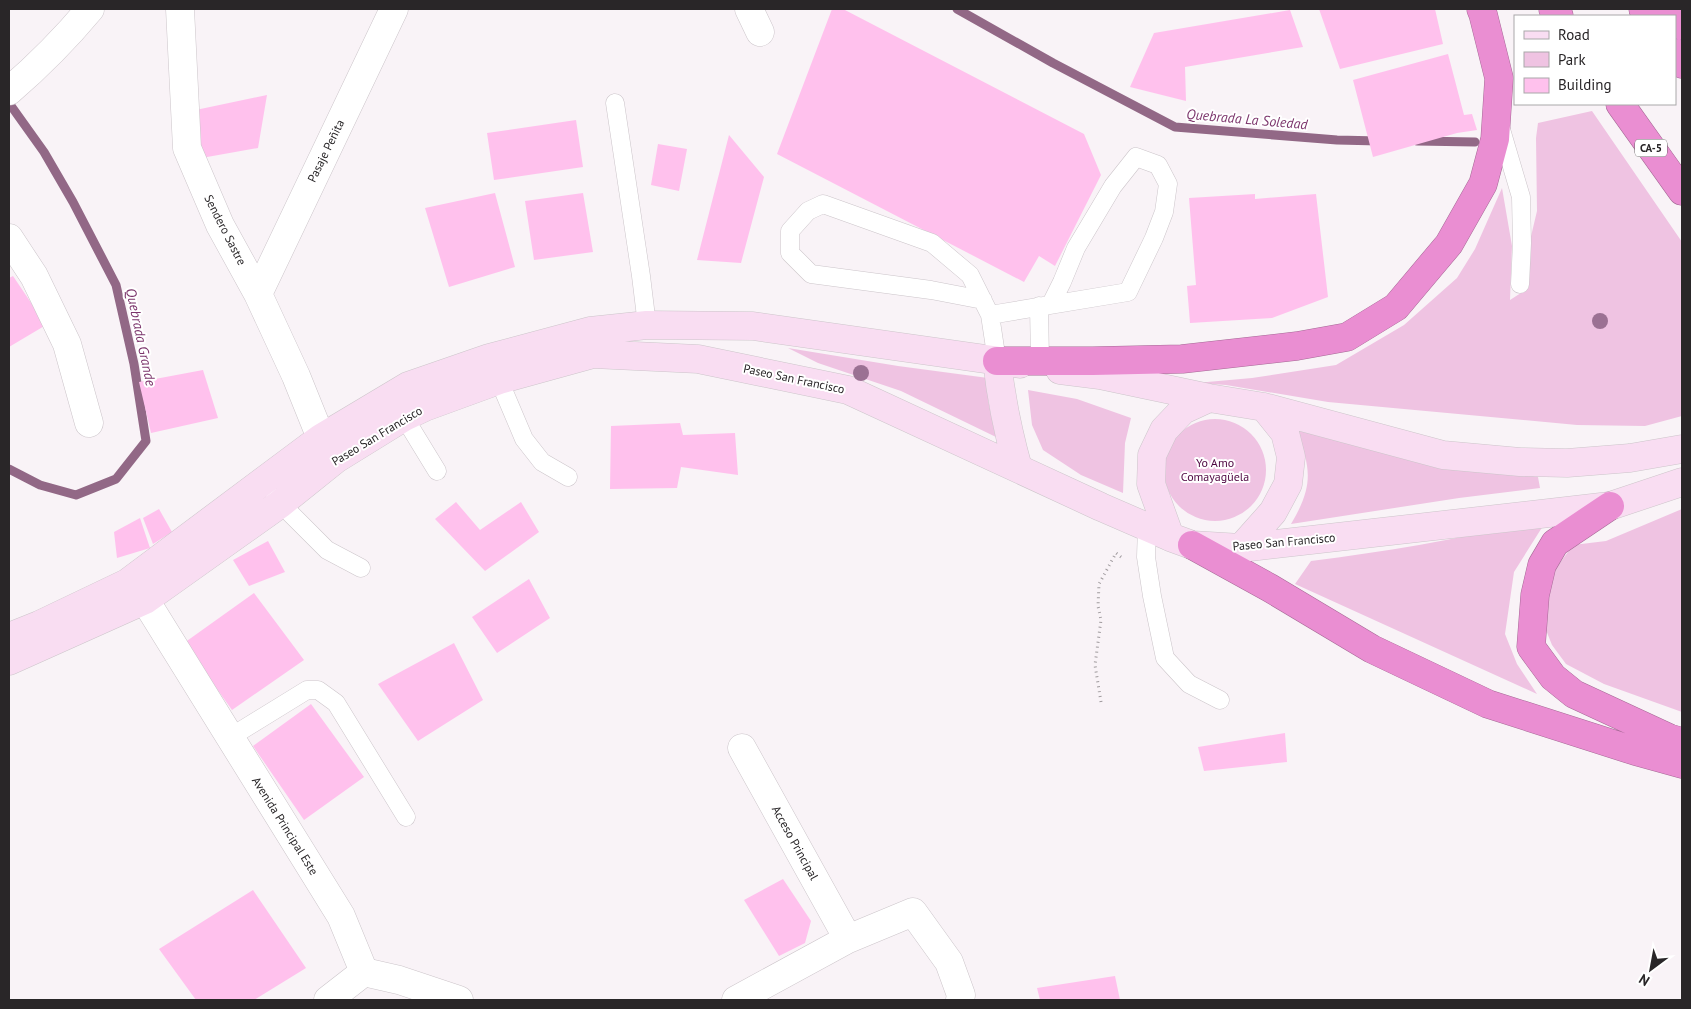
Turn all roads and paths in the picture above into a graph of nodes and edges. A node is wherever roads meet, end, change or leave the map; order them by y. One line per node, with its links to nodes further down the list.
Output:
1 (90, 9): 5 (street)
2 (180, 9): 12 (street, Sendero Sastre)
3 (394, 9): 12 (street, Pasaje Peñita)
4 (1481, 9): 8 (highway)
5 (9, 92)
6 (615, 103): 15 (lane)
7 (1621, 105): 9 (highway, CA-5)
8 (1497, 115): 11 (lane); 17 (highway)
9 (1682, 191)
10 (9, 238): 22 (street)
11 (1520, 284)
12 (258, 294): 23 (street, Sendero Sastre)
13 (1045, 305): 13 (lane); 14 (lane); 17 (lane)
14 (987, 308): 14 (lane); 16 (lane)
15 (646, 325): 16 (street); 23 (street)
16 (997, 361): 17 (highway); 19 (street); 25 (street)
17 (1040, 361)
18 (499, 380): 21 (street, Paseo San Francisco); 25 (street, Paseo San Francisco); 27 (lane)
19 (1209, 398): 20 (street); 32 (street)
20 (1264, 408): 24 (street); 33 (street)
21 (404, 417): 26 (lane); 30 (street, Paseo San Francisco)
22 (89, 423)
23 (321, 438): 28 (street)
24 (1682, 449)
25 (1018, 468): 32 (street, Paseo San Francisco)
26 (437, 471)
27 (568, 477)
28 (262, 482): 30 (lane); 37 (street)
29 (1682, 482): 31 (street, Paseo San Francisco)
30 (280, 504): 35 (lane); 36 (street, Paseo San Francisco)
31 (1610, 506): 33 (street, Paseo San Francisco); 42 (highway)
32 (1170, 536): 33 (street, Paseo San Francisco); 39 (lane); 44 (highway)
33 (1241, 548)
34 (1125, 560): 40 (path)
35 (361, 568)
36 (145, 600): 38 (street, Paseo San Francisco); 41 (street, Avenida Principal Este)
37 (9, 638)
38 (9, 661)
39 (1220, 700)
40 (1102, 702)
41 (229, 738): 45 (lane); 47 (street, Avenida Principal Este)
42 (1682, 742)
43 (742, 748): 46 (street, Acceso Principal)
44 (1682, 764)
45 (406, 817)
46 (848, 939): 50 (street); 51 (street)
47 (364, 972): 48 (street); 49 (street)
48 (328, 1000)
49 (459, 1000)
50 (736, 1000)
51 (960, 1000)

